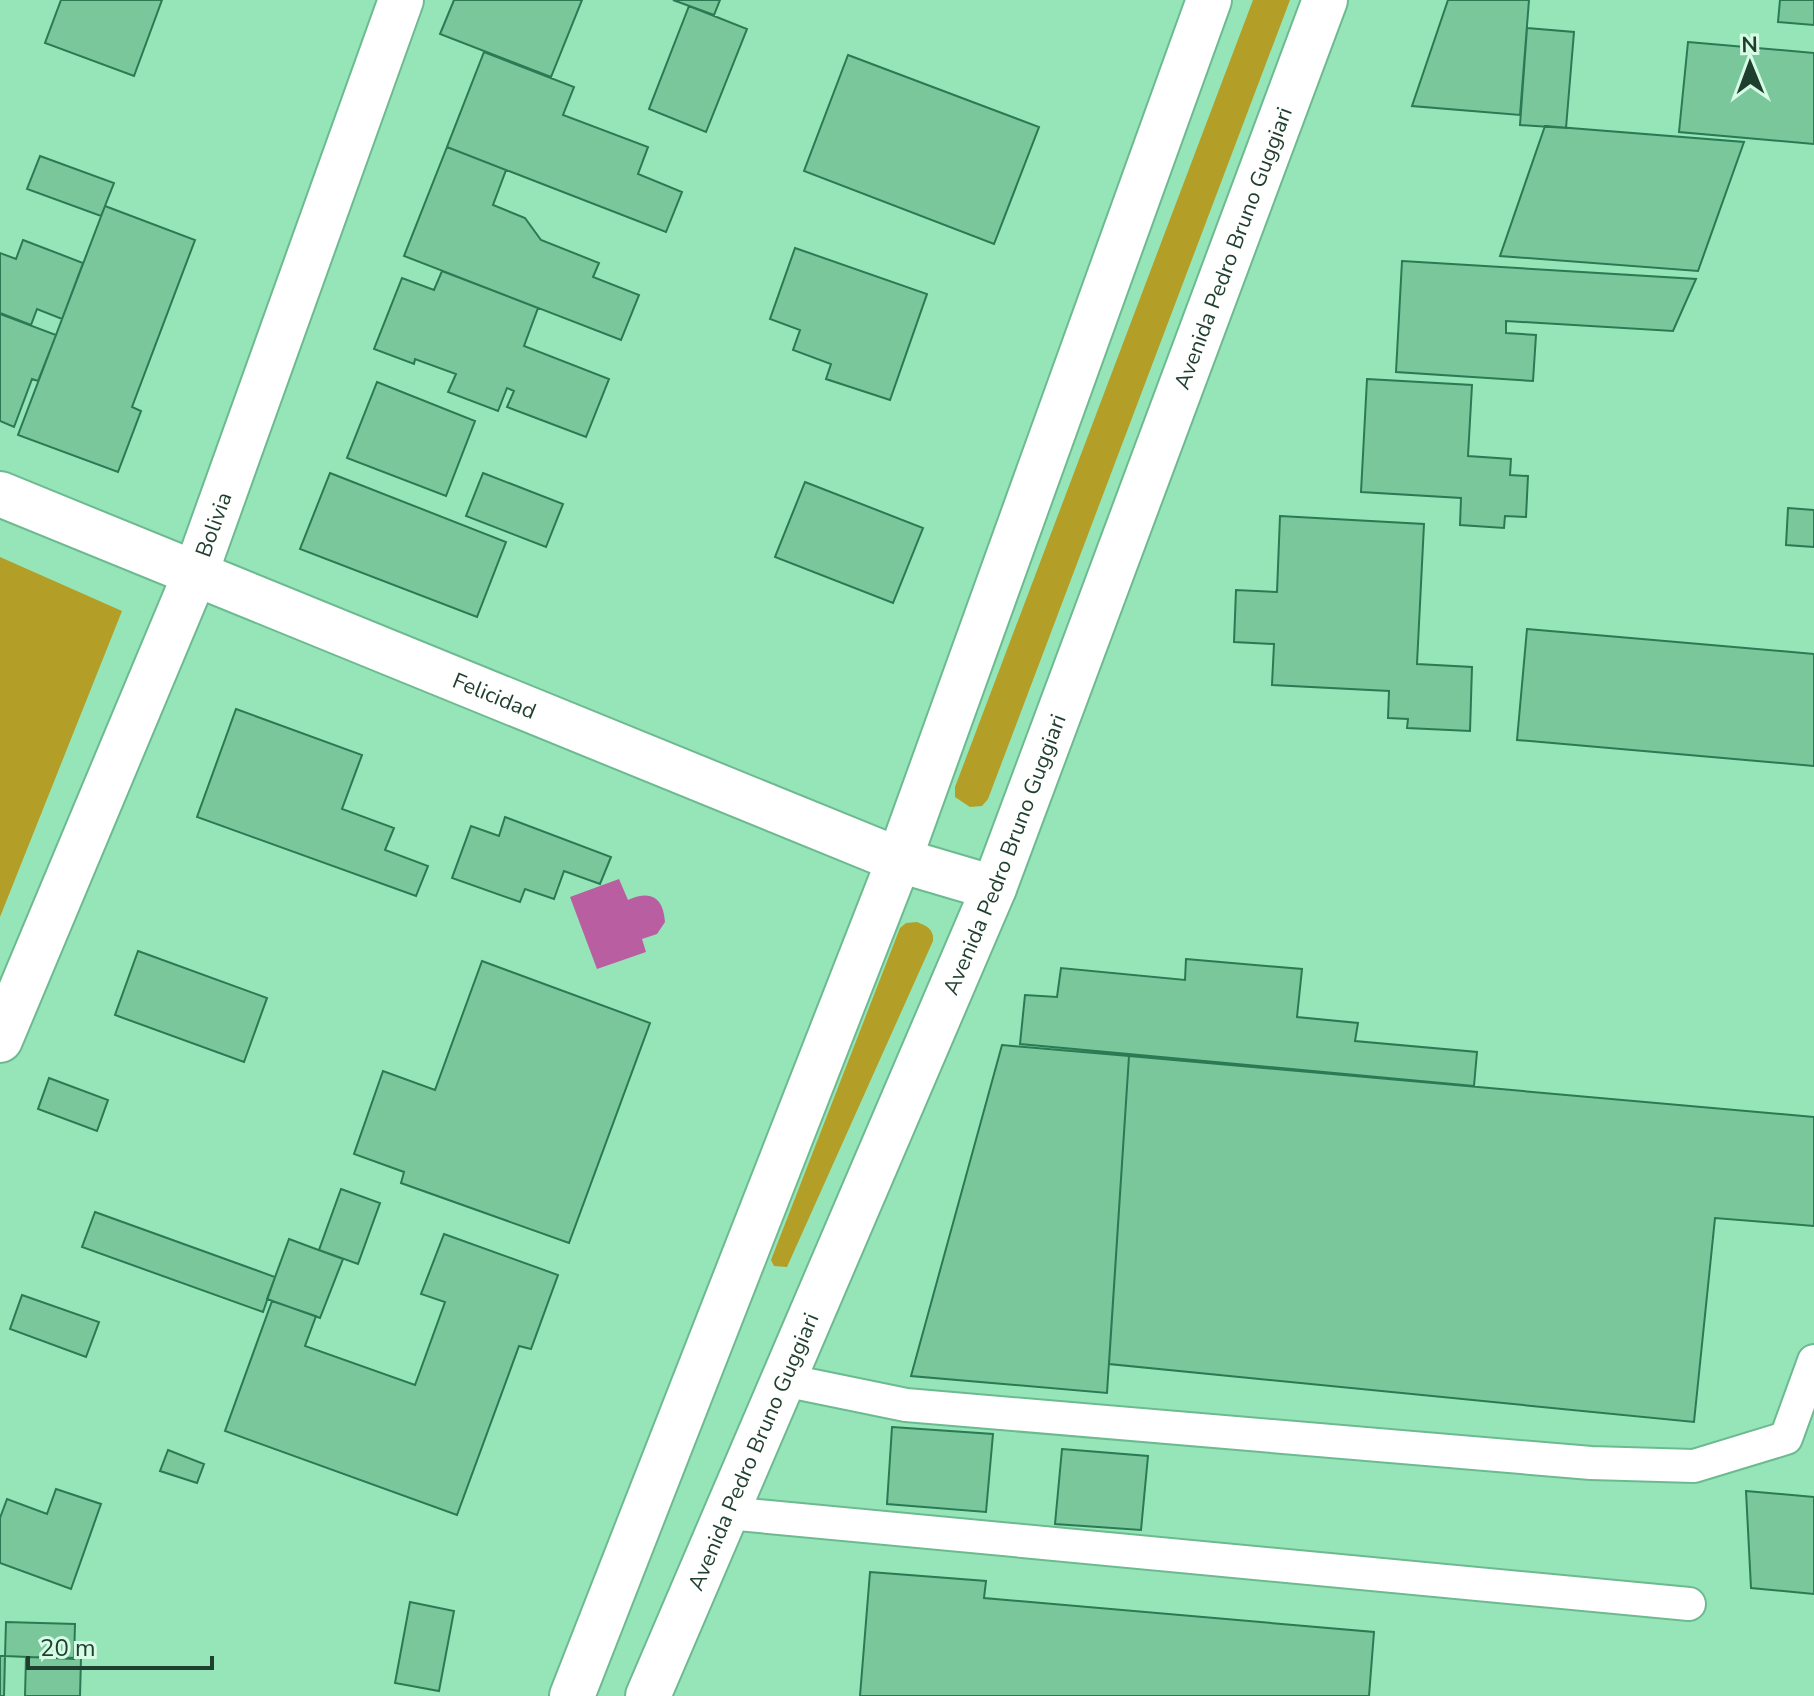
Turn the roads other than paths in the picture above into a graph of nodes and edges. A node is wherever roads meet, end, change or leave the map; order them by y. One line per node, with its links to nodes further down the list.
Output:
1 (401, 0): 5 (main road, Bolivia)
2 (1209, 0): 6 (main road)
3 (1325, 0): 7 (main road, Avenida Pedro Bruno Guggiari)
4 (0, 494): 5 (main road, Felicidad)
5 (196, 572): 6 (main road, Felicidad); 8 (main road, Bolivia)
6 (899, 860): 7 (main road, Felicidad); 13 (main road)
7 (994, 888): 10 (main road, Avenida Pedro Bruno Guggiari)
8 (0, 1040)
9 (1814, 1361): 10 (lane)
10 (784, 1380): 11 (main road, Avenida Pedro Bruno Guggiari)
11 (727, 1513): 12 (lane); 14 (main road, Avenida Pedro Bruno Guggiari)
12 (1689, 1604)
13 (572, 1696)
14 (648, 1696)

